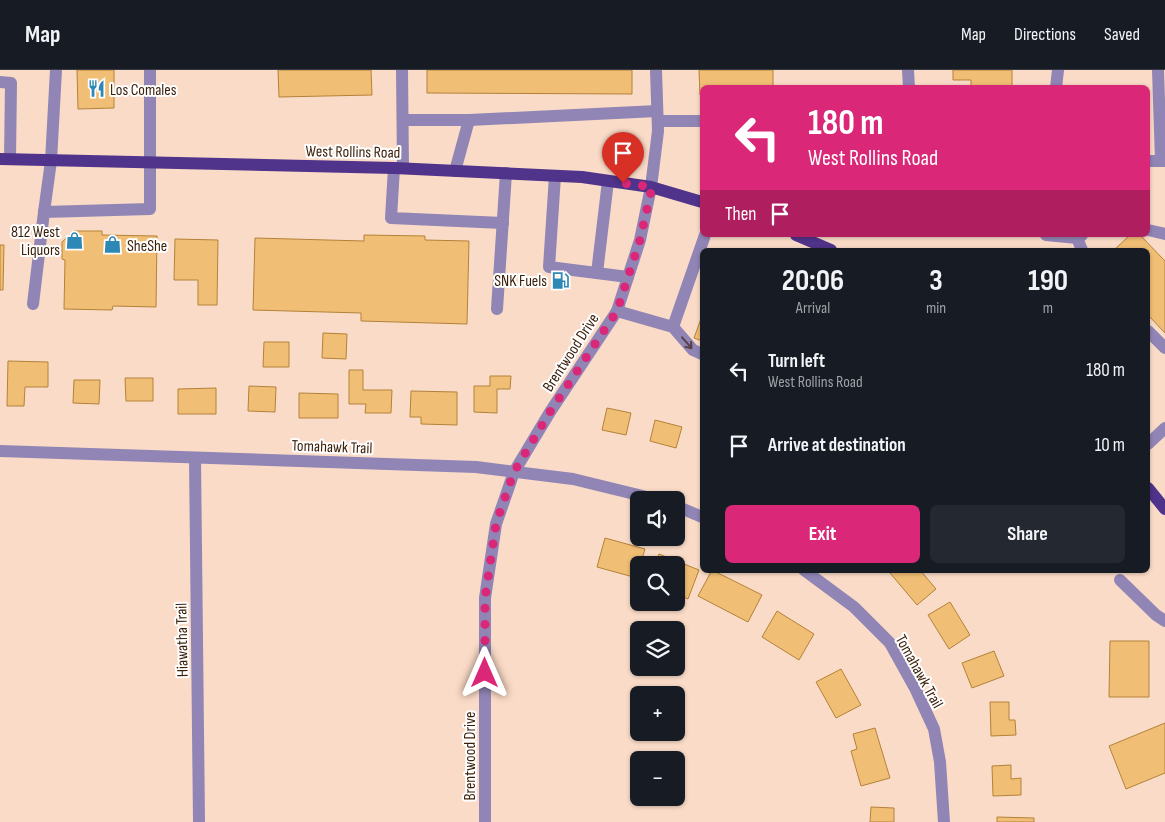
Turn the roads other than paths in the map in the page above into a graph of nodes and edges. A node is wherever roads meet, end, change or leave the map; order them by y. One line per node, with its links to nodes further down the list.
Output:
1 (56, 70): 16 (street)
2 (150, 70): 19 (street)
3 (402, 70): 12 (street)
4 (656, 70): 11 (street, Brentwood Drive)
5 (908, 70): 9 (street)
6 (1058, 70): 10 (street)
7 (1158, 70): 18 (street)
8 (0, 82): 15 (street)
9 (909, 85)
10 (1056, 85)
11 (658, 116): 13 (street); 14 (street); 25 (street, Brentwood Drive)
12 (403, 120): 13 (street); 20 (street)
13 (468, 120): 21 (street)
14 (700, 121)
15 (5, 159): 16 (main road, West Rollins Road)
16 (51, 161): 19 (main road, West Rollins Road); 27 (street)
17 (1150, 161): 18 (street)
18 (1163, 161)
19 (151, 162): 20 (main road, West Rollins Road); 27 (street)
20 (399, 168): 21 (main road, West Rollins Road); 28 (street)
21 (455, 171): 22 (main road, West Rollins Road)
22 (506, 173): 23 (main road, West Rollins Road); 28 (street)
23 (555, 176): 24 (main road, West Rollins Road); 36 (street)
24 (608, 181): 25 (main road, West Rollins Road); 36 (street)
25 (652, 187): 26 (main road, West Rollins Road); 37 (street, Brentwood Drive)
26 (700, 201)
27 (44, 212): 38 (street)
28 (503, 223): 39 (street)
29 (1150, 230): 30 (street)
30 (1165, 234)
31 (799, 237): 34 (main road)
32 (1057, 237): 33 (street)
33 (1080, 241)
34 (811, 246)
35 (700, 250): 41 (street)
36 (597, 273): 37 (street)
37 (628, 277): 40 (street, Brentwood Drive)
38 (33, 304)
39 (497, 309)
40 (617, 311): 41 (street); 49 (street, Brentwood Drive)
41 (673, 328): 44 (street, one-way to 44)
42 (1150, 333): 43 (street)
43 (1165, 348)
44 (700, 353)
45 (1165, 428): 46 (street)
46 (1150, 442)
47 (0, 451): 48 (street, Tomahawk Trail)
48 (195, 458): 49 (street, Tomahawk Trail); 58 (street, Hiawatha Trail)
49 (514, 472): 51 (street, Tomahawk Trail); 59 (street, Brentwood Drive)
50 (1150, 490): 52 (main road)
51 (630, 493)
52 (1165, 509)
53 (685, 510): 54 (street)
54 (700, 516)
55 (808, 573): 60 (street, Tomahawk Trail)
56 (1120, 580): 57 (street)
57 (1165, 621)
58 (199, 822)
59 (485, 822)
60 (944, 822)

